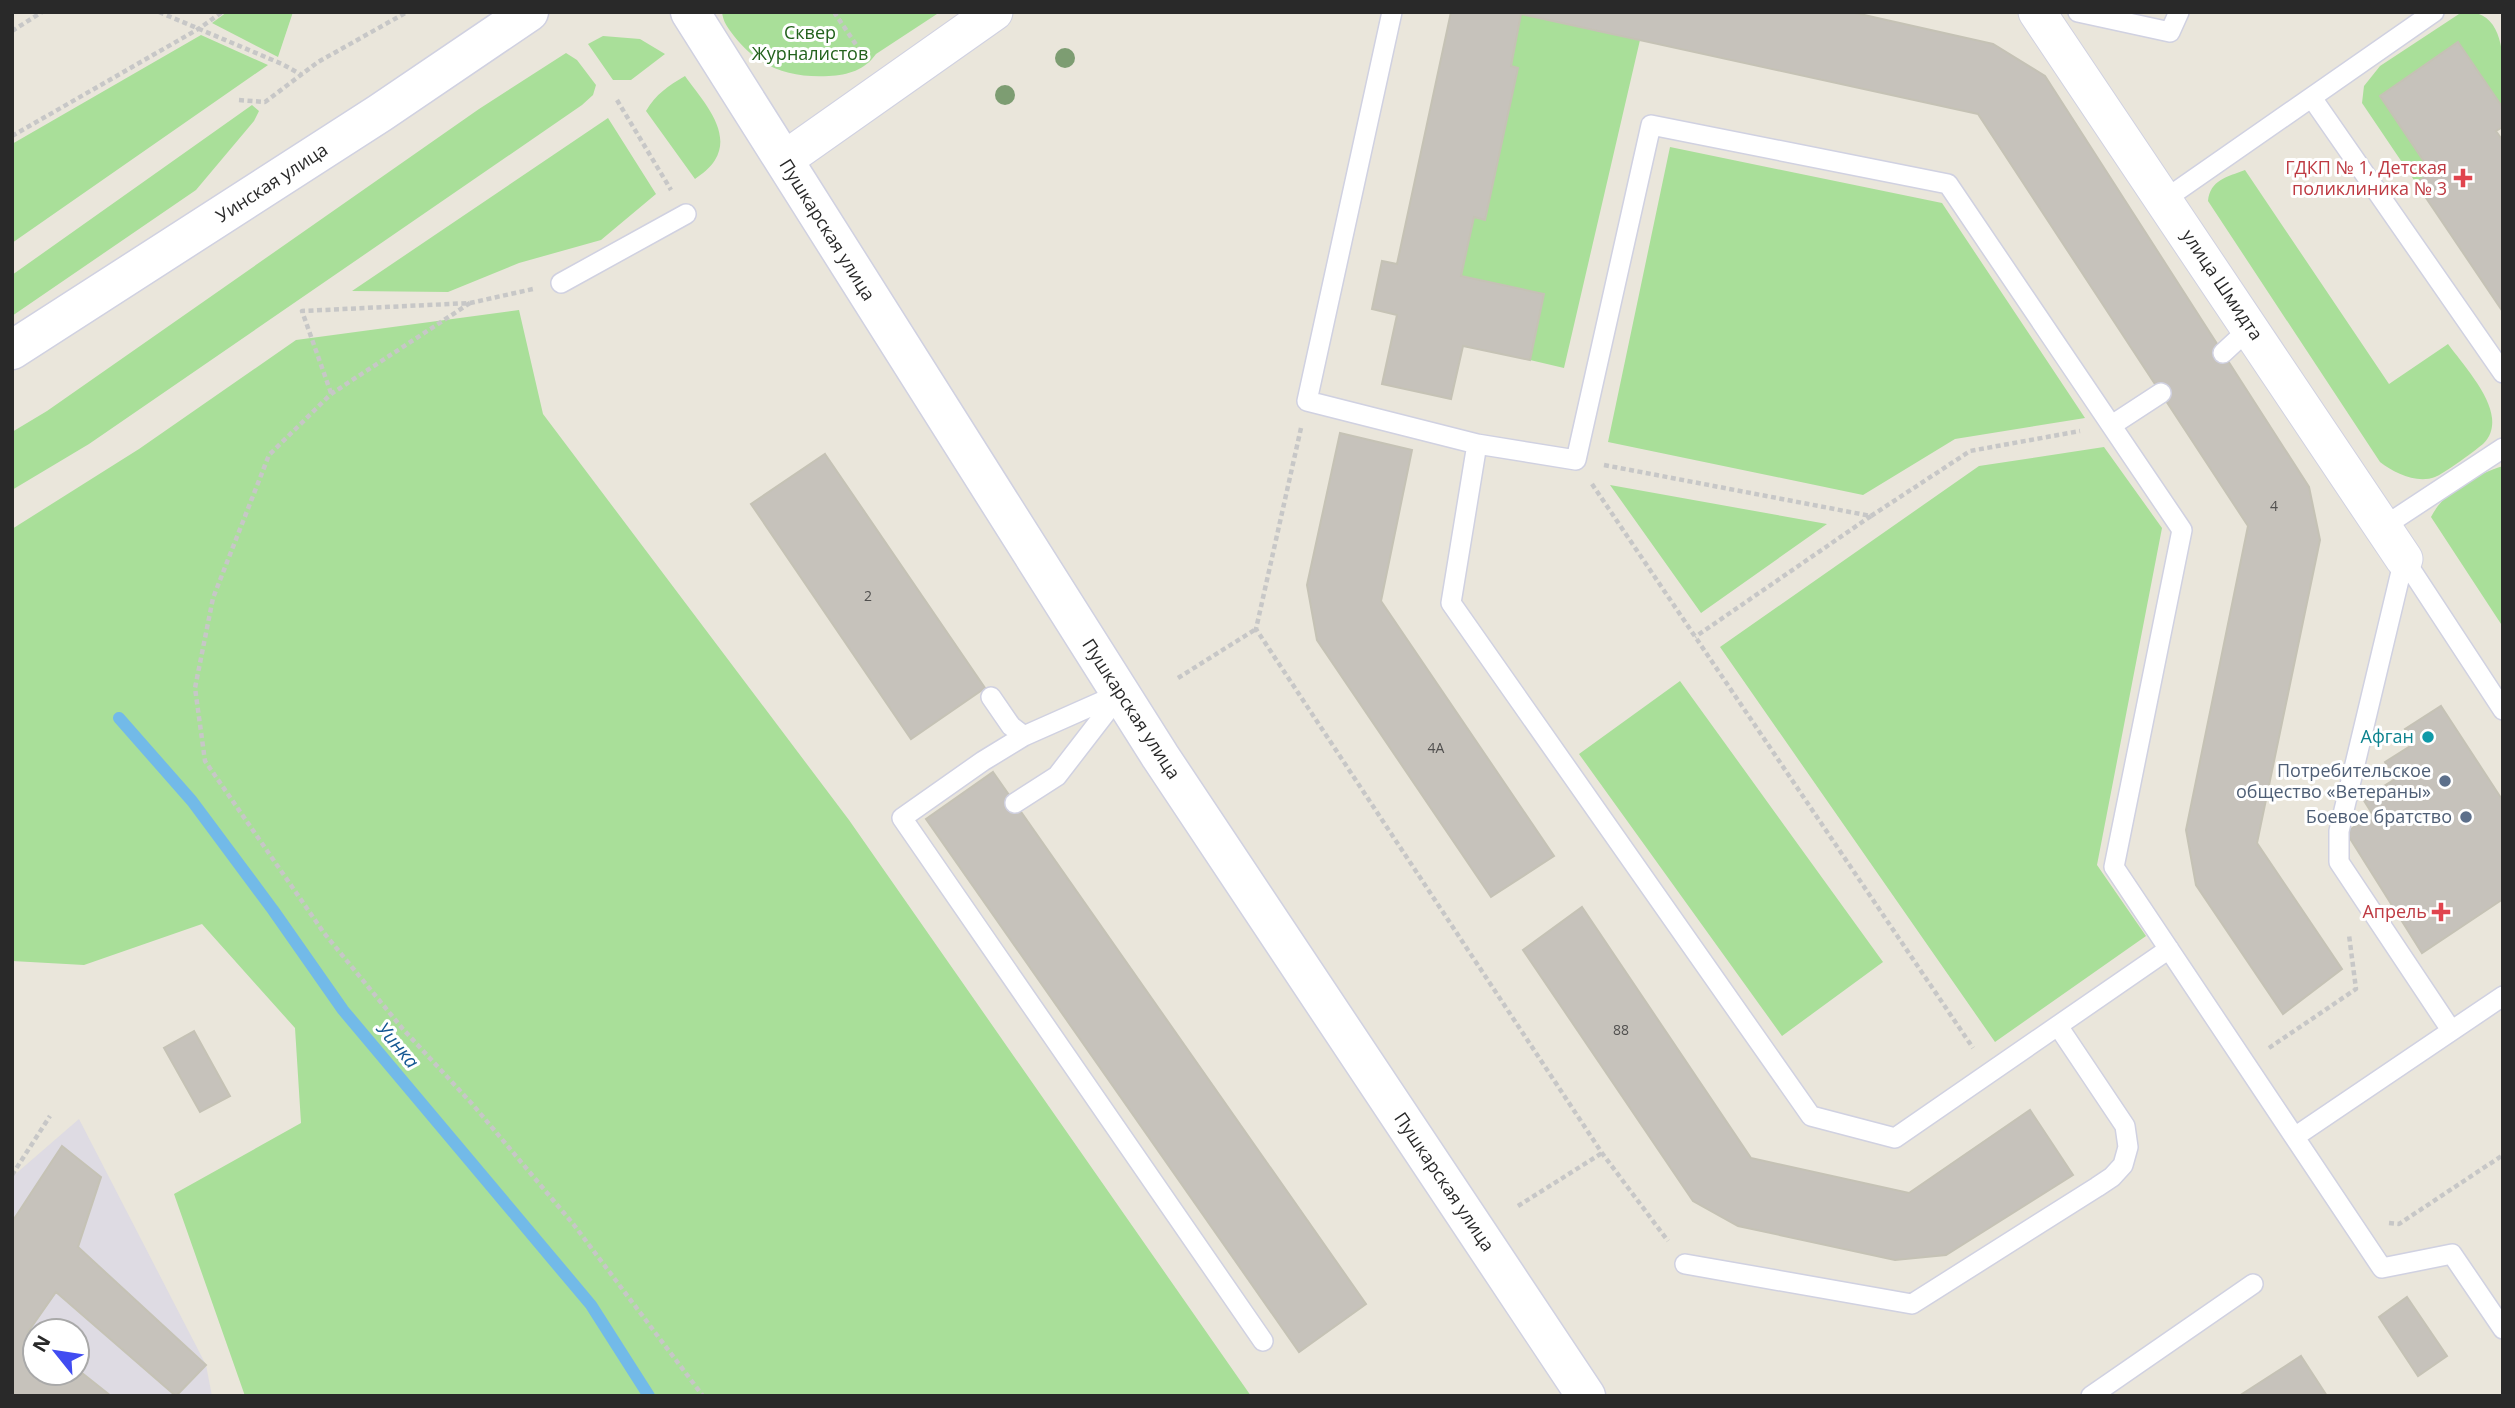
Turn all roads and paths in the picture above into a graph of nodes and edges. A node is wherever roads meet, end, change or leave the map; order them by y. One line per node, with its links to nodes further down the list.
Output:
1 (42, 12): 15 (path)
2 (159, 12): 14 (path)
3 (222, 12): 14 (path)
4 (407, 12): 16 (path)
5 (529, 12): 28 (street, Уинская улица)
6 (690, 12): 22 (street, Пушкарская улица)
7 (834, 12): 17 (path)
8 (994, 12): 17 (street)
9 (1392, 12): 33 (lane)
10 (2037, 12): 23 (street, улица Шмидта)
11 (2078, 12): 12 (lane)
12 (2179, 12)
13 (2434, 12): 18 (lane)
14 (200, 28): 16 (path); 21 (path)
15 (12, 31)
16 (302, 75): 19 (path)
17 (886, 88): 22 (street)
18 (2312, 97): 23 (lane); 30 (lane)
19 (239, 100)
20 (617, 100): 24 (path)
21 (12, 136)
22 (784, 160): 44 (street, Пушкарская улица)
23 (2164, 200): 27 (street, улица Шмидта)
24 (686, 215): 25 (lane)
25 (561, 283): 26 (path)
26 (470, 303): 32 (path); 32 (path)
27 (2251, 327): 29 (lane); 39 (street, улица Шмидта)
28 (12, 350)
29 (2223, 353)
30 (2503, 373)
31 (2161, 393): 34 (lane)
32 (331, 394): 67 (path)
33 (1307, 401): 35 (lane); 41 (path)
34 (2112, 425): 37 (lane); 38 (path); 50 (lane)
35 (1477, 444): 37 (lane); 55 (lane)
36 (2503, 448): 39 (lane)
37 (1576, 460): 38 (path); 42 (path)
38 (1871, 516): 42 (path)
39 (2383, 527): 40 (street, улица Шмидта)
40 (2404, 559): 46 (lane); 53 (lane)
41 (1256, 629): 43 (path); 58 (path)
42 (1695, 637): 55 (path)
43 (1178, 678)
44 (1121, 694): 47 (lane); 48 (lane); 68 (street, Пушкарская улица)
45 (991, 697): 47 (lane)
46 (2503, 710)
47 (1024, 736): 66 (lane)
48 (1015, 803)
49 (2348, 925): 54 (path)
50 (2169, 949): 52 (lane); 54 (lane)
51 (2503, 996): 53 (lane)
52 (2058, 1027): 55 (lane); 63 (lane)
53 (2451, 1030): 57 (lane)
54 (2246, 1064): 57 (lane)
55 (1990, 1074)
56 (50, 1116): 60 (path)
57 (2295, 1136): 62 (lane)
58 (1602, 1153): 61 (path); 63 (path)
59 (2503, 1155): 62 (path)
60 (12, 1175)
61 (1518, 1206)
62 (2350, 1220): 65 (lane)
63 (1685, 1264)
64 (2253, 1284): 69 (lane)
65 (2503, 1329)
66 (1263, 1341)
67 (703, 1396)
68 (1586, 1396)
69 (2091, 1396)

